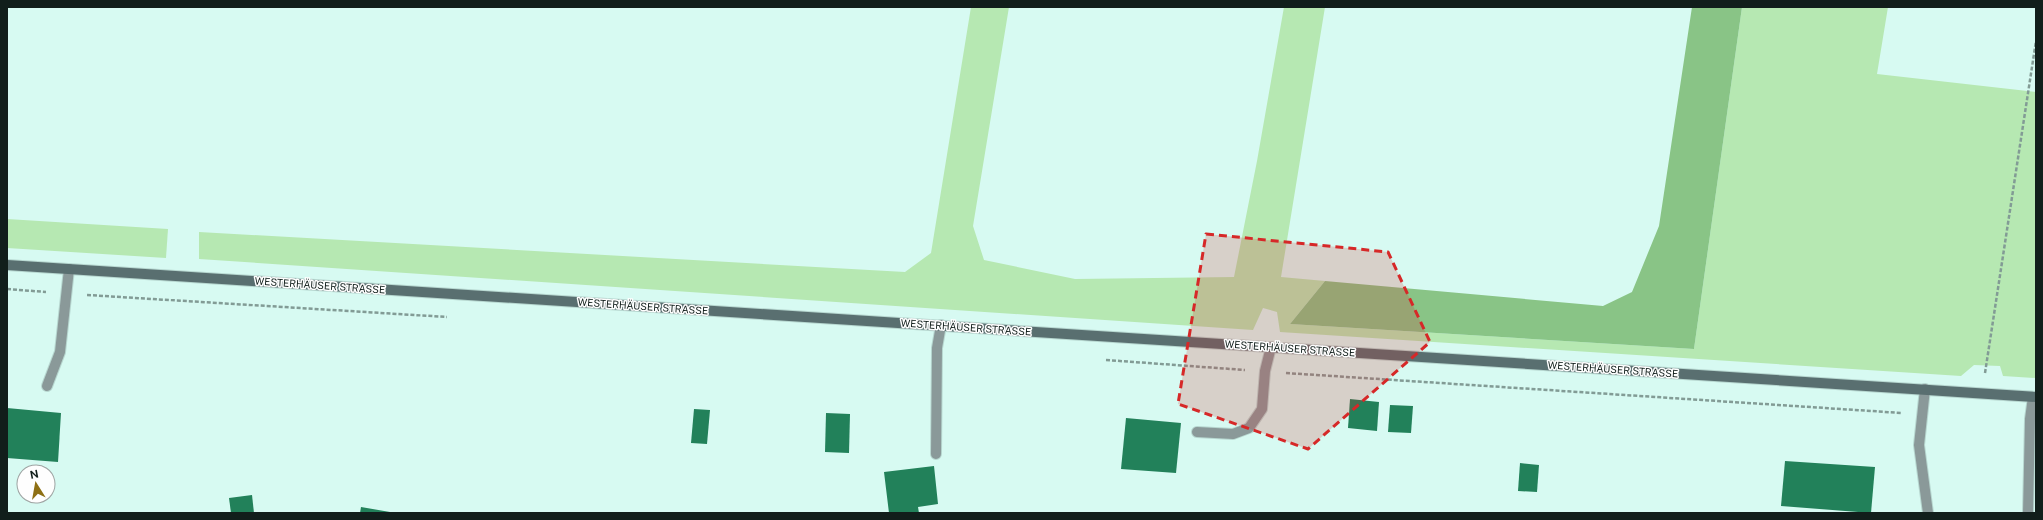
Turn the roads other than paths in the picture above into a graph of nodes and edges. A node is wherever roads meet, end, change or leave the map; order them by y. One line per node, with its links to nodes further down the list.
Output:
1 (7, 265): 2 (main road, WESTERHÄUSER STRASSE)
2 (69, 269): 3 (main road, WESTERHÄUSER STRASSE); 5 (street)
3 (941, 325): 4 (main road, WESTERHÄUSER STRASSE); 9 (street)
4 (1271, 347): 6 (main road, WESTERHÄUSER STRASSE); 8 (street)
5 (46, 386)
6 (1925, 389): 7 (main road, WESTERHÄUSER STRASSE); 10 (street)
7 (2035, 397): 11 (street)
8 (1197, 432)
9 (936, 454)
10 (1928, 513)
11 (2028, 513)

